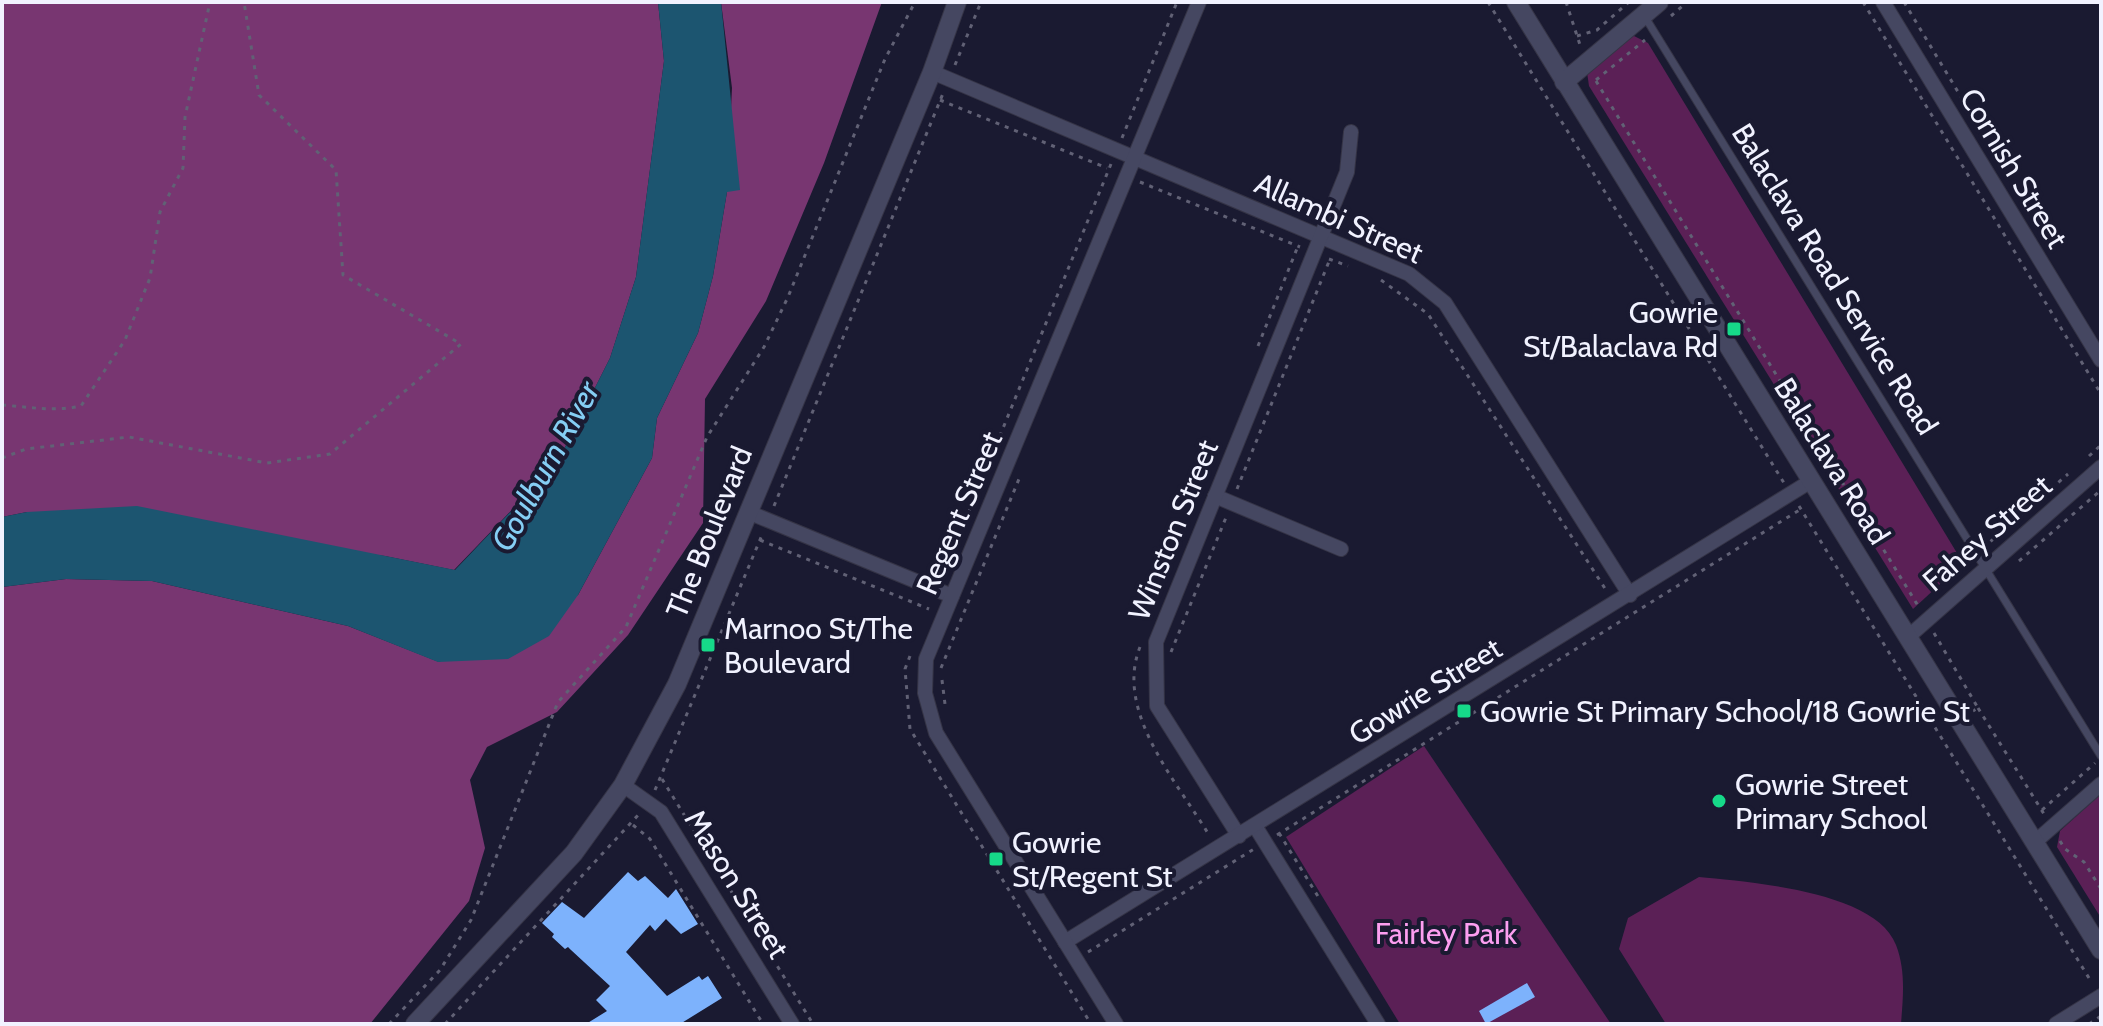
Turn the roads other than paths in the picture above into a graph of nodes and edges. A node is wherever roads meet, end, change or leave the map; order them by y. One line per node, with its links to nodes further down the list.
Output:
1 (957, 2): 7 (street, The Boulevard)
2 (1199, 2): 10 (street, Regent Street)
3 (1516, 2): 8 (street, Balaclava Road)
4 (1659, 2): 6 (street)
5 (1883, 2): 12 (street, Cornish Street)
6 (1644, 15): 8 (street); 18 (lane, Balaclava Road Service Road)
7 (932, 72): 10 (street, Allambi Street); 16 (street, The Boulevard)
8 (1564, 82): 14 (street, Balaclava Road)
9 (1351, 132): 11 (street, Winston Street)
10 (1141, 155): 11 (street, Allambi Street); 20 (street, Regent Street)
11 (1321, 236): 15 (street, Winston Street); 19 (street, Allambi Street)
12 (2101, 360)
13 (2101, 467): 18 (street, Fahey Street)
14 (1811, 481): 19 (street, Gowrie Street); 21 (street, Balaclava Road)
15 (1215, 496): 17 (street); 26 (street, Winston Street)
16 (748, 512): 20 (street); 24 (street, The Boulevard)
17 (1341, 549)
18 (1985, 569): 21 (street, Fahey Street); 22 (lane, Balaclava Road Service Road)
19 (1630, 595): 25 (street, Gowrie Street)
20 (952, 596): 28 (street, Regent Street)
21 (1908, 637): 27 (street, Balaclava Road)
22 (2101, 757)
23 (2101, 784): 27 (street)
24 (623, 785): 31 (street, The Boulevard); 32 (street, Mason Street)
25 (1255, 826): 26 (street, Gowrie Street); 34 (street)
26 (1239, 836): 28 (street, Gowrie Street)
27 (2035, 842): 29 (street, Balaclava Road)
28 (1071, 939): 33 (street, Regent Street)
29 (2101, 950)
30 (2101, 996): 35 (street)
31 (415, 1024)
32 (792, 1024)
33 (1116, 1024)
34 (1378, 1024)
35 (2056, 1024)

